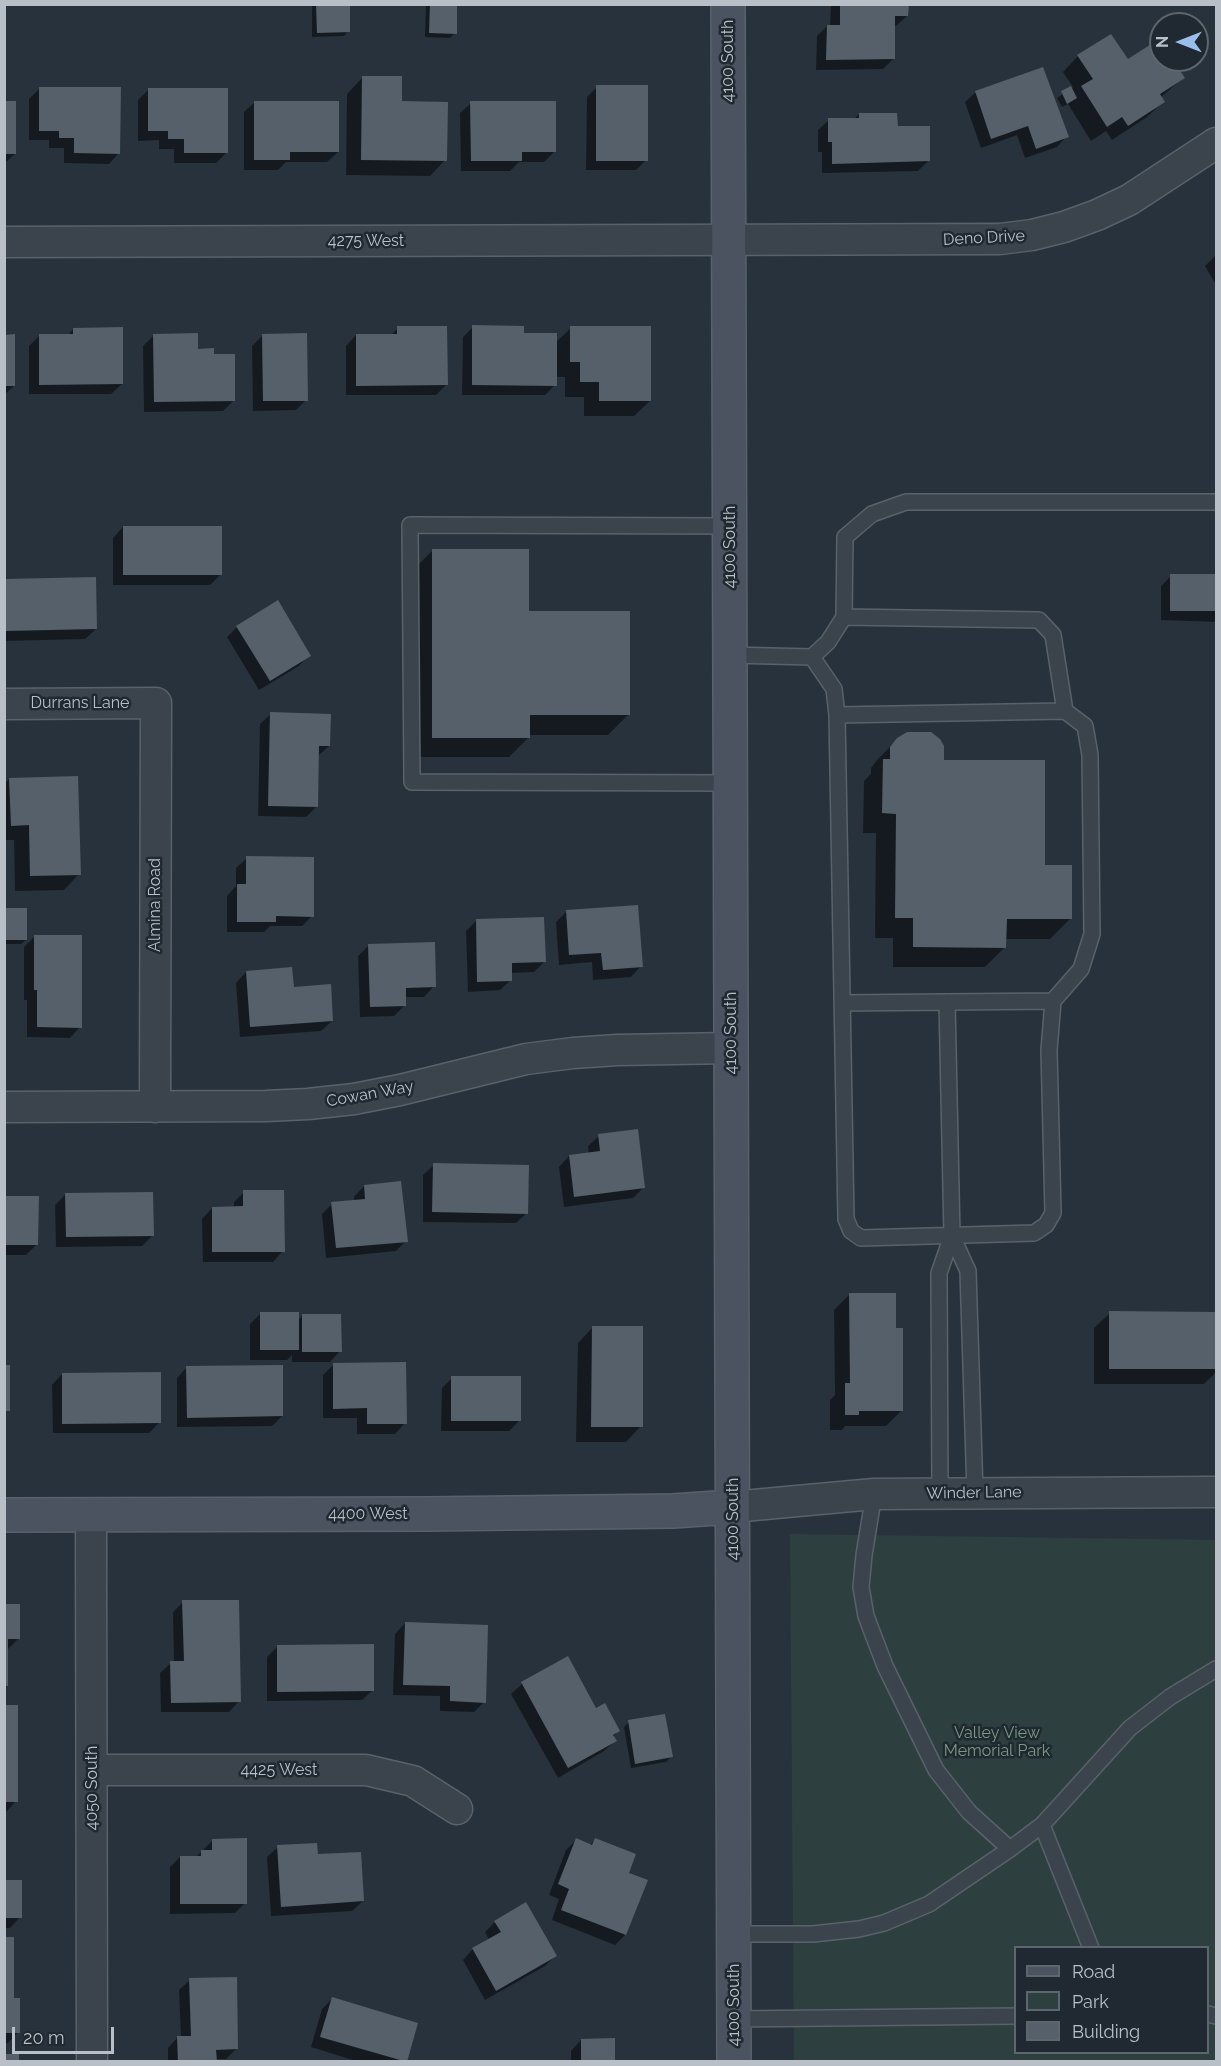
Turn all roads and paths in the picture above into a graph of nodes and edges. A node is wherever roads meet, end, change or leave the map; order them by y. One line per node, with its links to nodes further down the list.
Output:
1 (728, 4): 3 (main road, 4100 South)
2 (1216, 143): 3 (street, Deno Drive)
3 (728, 240): 4 (street, 4275 West); 6 (main road, 4100 South)
4 (4, 242)
5 (1216, 502): 7 (lane)
6 (729, 525): 8 (main road, 4100 South); 14 (lane)
7 (844, 616): 9 (lane); 12 (lane)
8 (730, 655): 9 (lane); 14 (main road, 4100 South)
9 (812, 657): 13 (lane)
10 (156, 703): 11 (street, Durrans Lane); 20 (street, Almina Road)
11 (4, 704)
12 (1065, 711): 13 (lane); 15 (lane)
13 (837, 715): 17 (lane)
14 (730, 783): 18 (main road, 4100 South)
15 (1053, 1001): 16 (lane); 21 (lane)
16 (947, 1002): 17 (lane); 21 (lane)
17 (842, 1003): 21 (lane)
18 (731, 1048): 20 (street, Cowan Way); 26 (main road, 4100 South)
19 (4, 1107): 20 (street, Cowan Way)
20 (155, 1107)
21 (952, 1236): 23 (lane); 25 (lane)
22 (1216, 1492): 23 (street, Winder Lane)
23 (975, 1493): 25 (street, Winder Lane)
24 (874, 1494): 25 (street, Winder Lane); 26 (street, Winder Lane); 33 (lane)
25 (940, 1494)
26 (732, 1507): 28 (main road, 4400 West); 34 (main road, 4100 South)
27 (4, 1515): 28 (main road, 4400 West)
28 (91, 1515): 30 (street, 4050 South)
29 (1216, 1669): 32 (lane)
30 (92, 1770): 31 (street, 4425 West); 38 (street, 4050 South)
31 (457, 1809)
32 (1042, 1825): 33 (lane); 35 (lane)
33 (1010, 1849): 34 (lane)
34 (734, 1935): 37 (main road, 4100 South)
35 (1091, 1946)
36 (1014, 2016): 37 (lane)
37 (734, 2019): 39 (main road, 4100 South)
38 (92, 2061)
39 (734, 2061)

